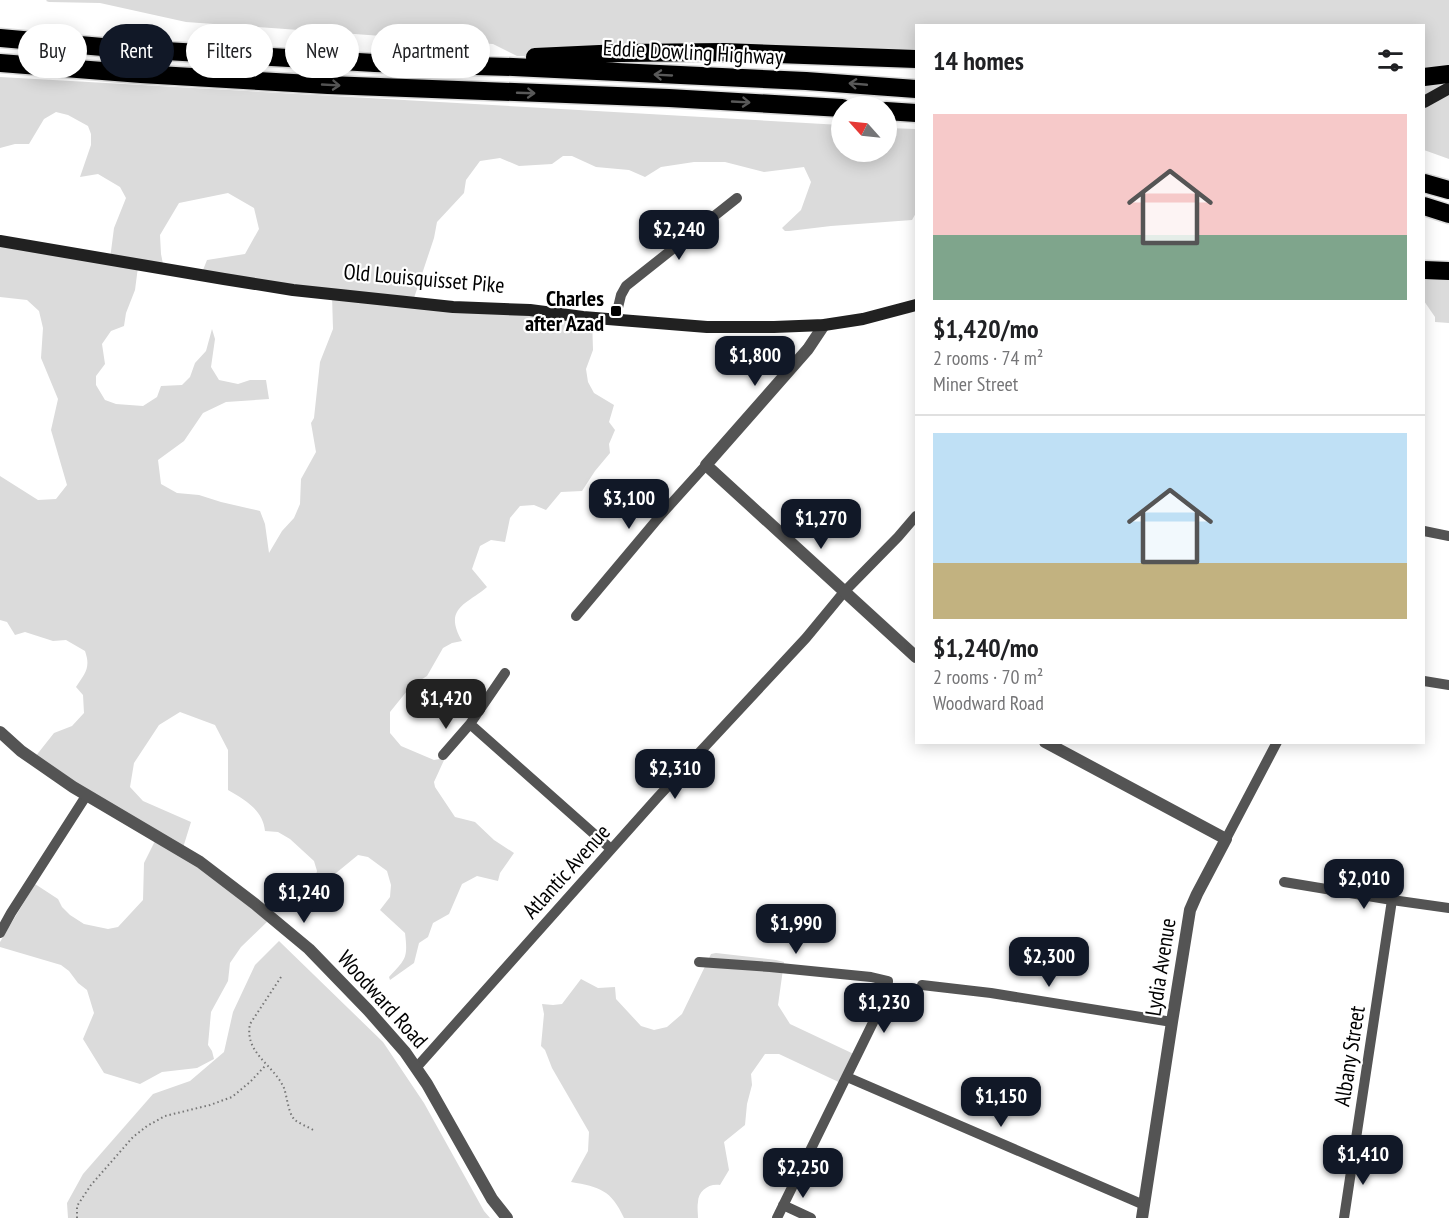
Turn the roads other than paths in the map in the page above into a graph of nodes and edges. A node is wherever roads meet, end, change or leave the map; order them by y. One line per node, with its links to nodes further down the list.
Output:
1 (0, 38): 5 (highway, Eddie Dowling Highway)
2 (490, 57): 3 (highway)
3 (915, 59)
4 (0, 63): 12 (highway, one-way to 12)
5 (371, 63)
6 (490, 66): 10 (highway, Eddie Dowling Highway, one-way to 6)
7 (1449, 74): 8 (highway)
8 (1425, 77)
9 (1449, 88): 11 (main road)
10 (915, 89)
11 (1425, 101)
12 (831, 107)
13 (897, 112): 14 (highway)
14 (915, 114)
15 (1425, 183): 16 (highway)
16 (1449, 190)
17 (737, 198): 24 (street)
18 (1425, 206): 19 (highway)
19 (1449, 214)
20 (0, 241): 24 (main road, Old Louisquisset Pike)
21 (1425, 270): 22 (highway)
22 (1449, 271)
23 (915, 305): 25 (main road, Old Louisquisset Pike)
24 (615, 320): 25 (main road, Old Louisquisset Pike)
25 (824, 325): 26 (street)
26 (706, 465): 30 (street); 31 (street)
27 (915, 517): 30 (street, Atlantic Avenue)
28 (1425, 531): 29 (street)
29 (1449, 536)
30 (844, 592): 32 (street); 43 (street, Atlantic Avenue)
31 (576, 616)
32 (915, 656)
33 (505, 673): 36 (street)
34 (1425, 681): 35 (street)
35 (1449, 685)
36 (470, 724): 40 (street); 43 (street)
37 (0, 732): 41 (street, Woodward Road)
38 (1049, 744): 42 (street)
39 (1276, 744): 42 (street, Lydia Avenue)
40 (443, 755)
41 (86, 796): 47 (street); 51 (street, Woodward Road)
42 (1226, 839): 50 (street, Lydia Avenue)
43 (611, 849): 51 (street, Atlantic Avenue)
44 (1284, 882): 45 (street)
45 (1392, 900): 46 (street); 59 (street, Albany Street)
46 (1449, 908)
47 (0, 933)
48 (699, 962): 52 (street)
49 (922, 985): 50 (street)
50 (1172, 1022): 54 (street, Lydia Avenue)
51 (416, 1068): 55 (street, Woodward Road)
52 (847, 1077): 53 (street); 54 (street)
53 (783, 1205): 56 (street); 57 (street)
54 (1144, 1205): 58 (street, Lydia Avenue)
55 (507, 1218)
56 (777, 1218)
57 (811, 1218)
58 (1142, 1218)
59 (1344, 1218)

